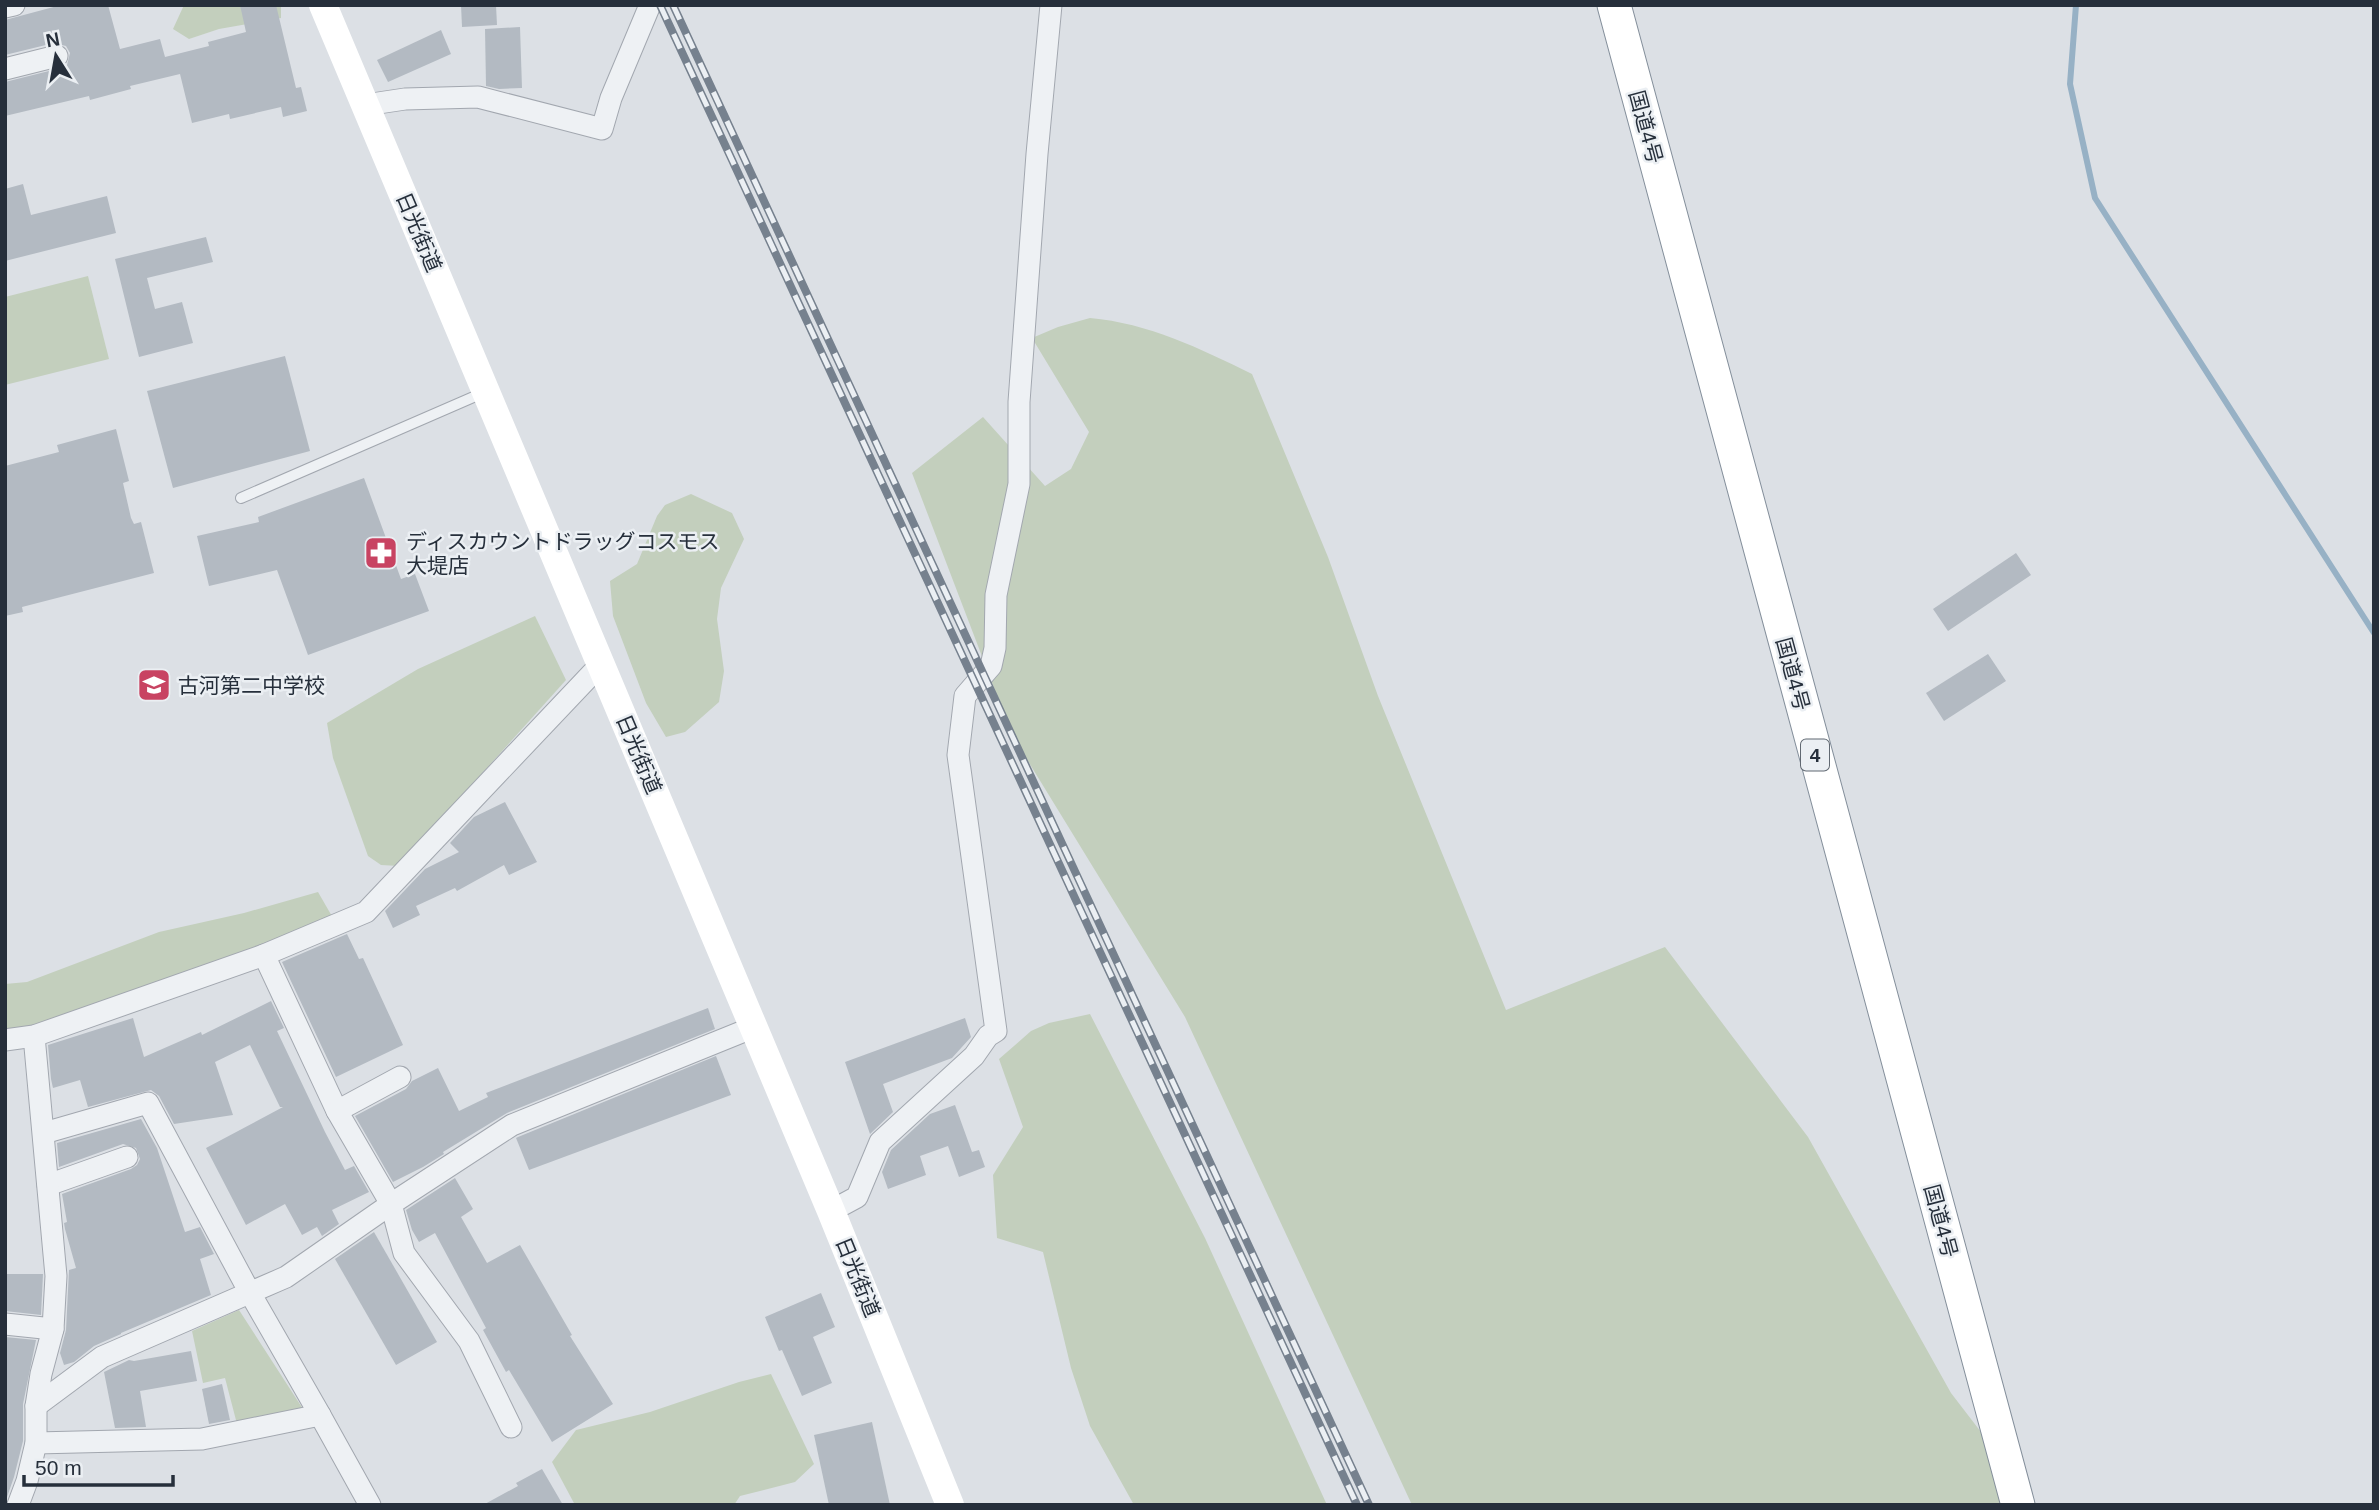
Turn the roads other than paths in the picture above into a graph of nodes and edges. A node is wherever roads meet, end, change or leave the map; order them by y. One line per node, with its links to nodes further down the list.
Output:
1 (14, 5): 6 (street)
2 (323, 5): 9 (main road, 日光街道)
3 (650, 5): 9 (street)
4 (1051, 5): 23 (street)
5 (1614, 5): 34 (highway, 国道4号 / 4)
6 (5, 7)
7 (57, 56): 8 (street)
8 (5, 69)
9 (365, 105): 10 (main road, 日光街道)
10 (485, 391): 11 (lane); 12 (main road, 日光街道)
11 (242, 498)
12 (601, 664): 13 (street); 14 (main road, 日光街道)
13 (264, 955): 15 (street); 18 (street)
14 (754, 1027): 22 (street); 23 (main road, 日光街道)
15 (34, 1036): 16 (street); 19 (street)
16 (5, 1040)
17 (400, 1077): 18 (street)
18 (337, 1111): 22 (street)
19 (44, 1133): 21 (street); 24 (street)
20 (127, 1157): 21 (street)
21 (48, 1185): 26 (street)
22 (391, 1204): 24 (street); 29 (street)
23 (831, 1211): 33 (main road, 日光街道)
24 (250, 1293): 27 (street); 28 (street)
25 (5, 1324): 26 (street)
26 (53, 1329): 27 (street)
27 (36, 1406): 30 (street)
28 (320, 1415): 30 (street); 32 (street)
29 (511, 1427)
30 (36, 1443): 31 (street)
31 (18, 1505)
32 (370, 1505)
33 (950, 1505)
34 (2018, 1505)

